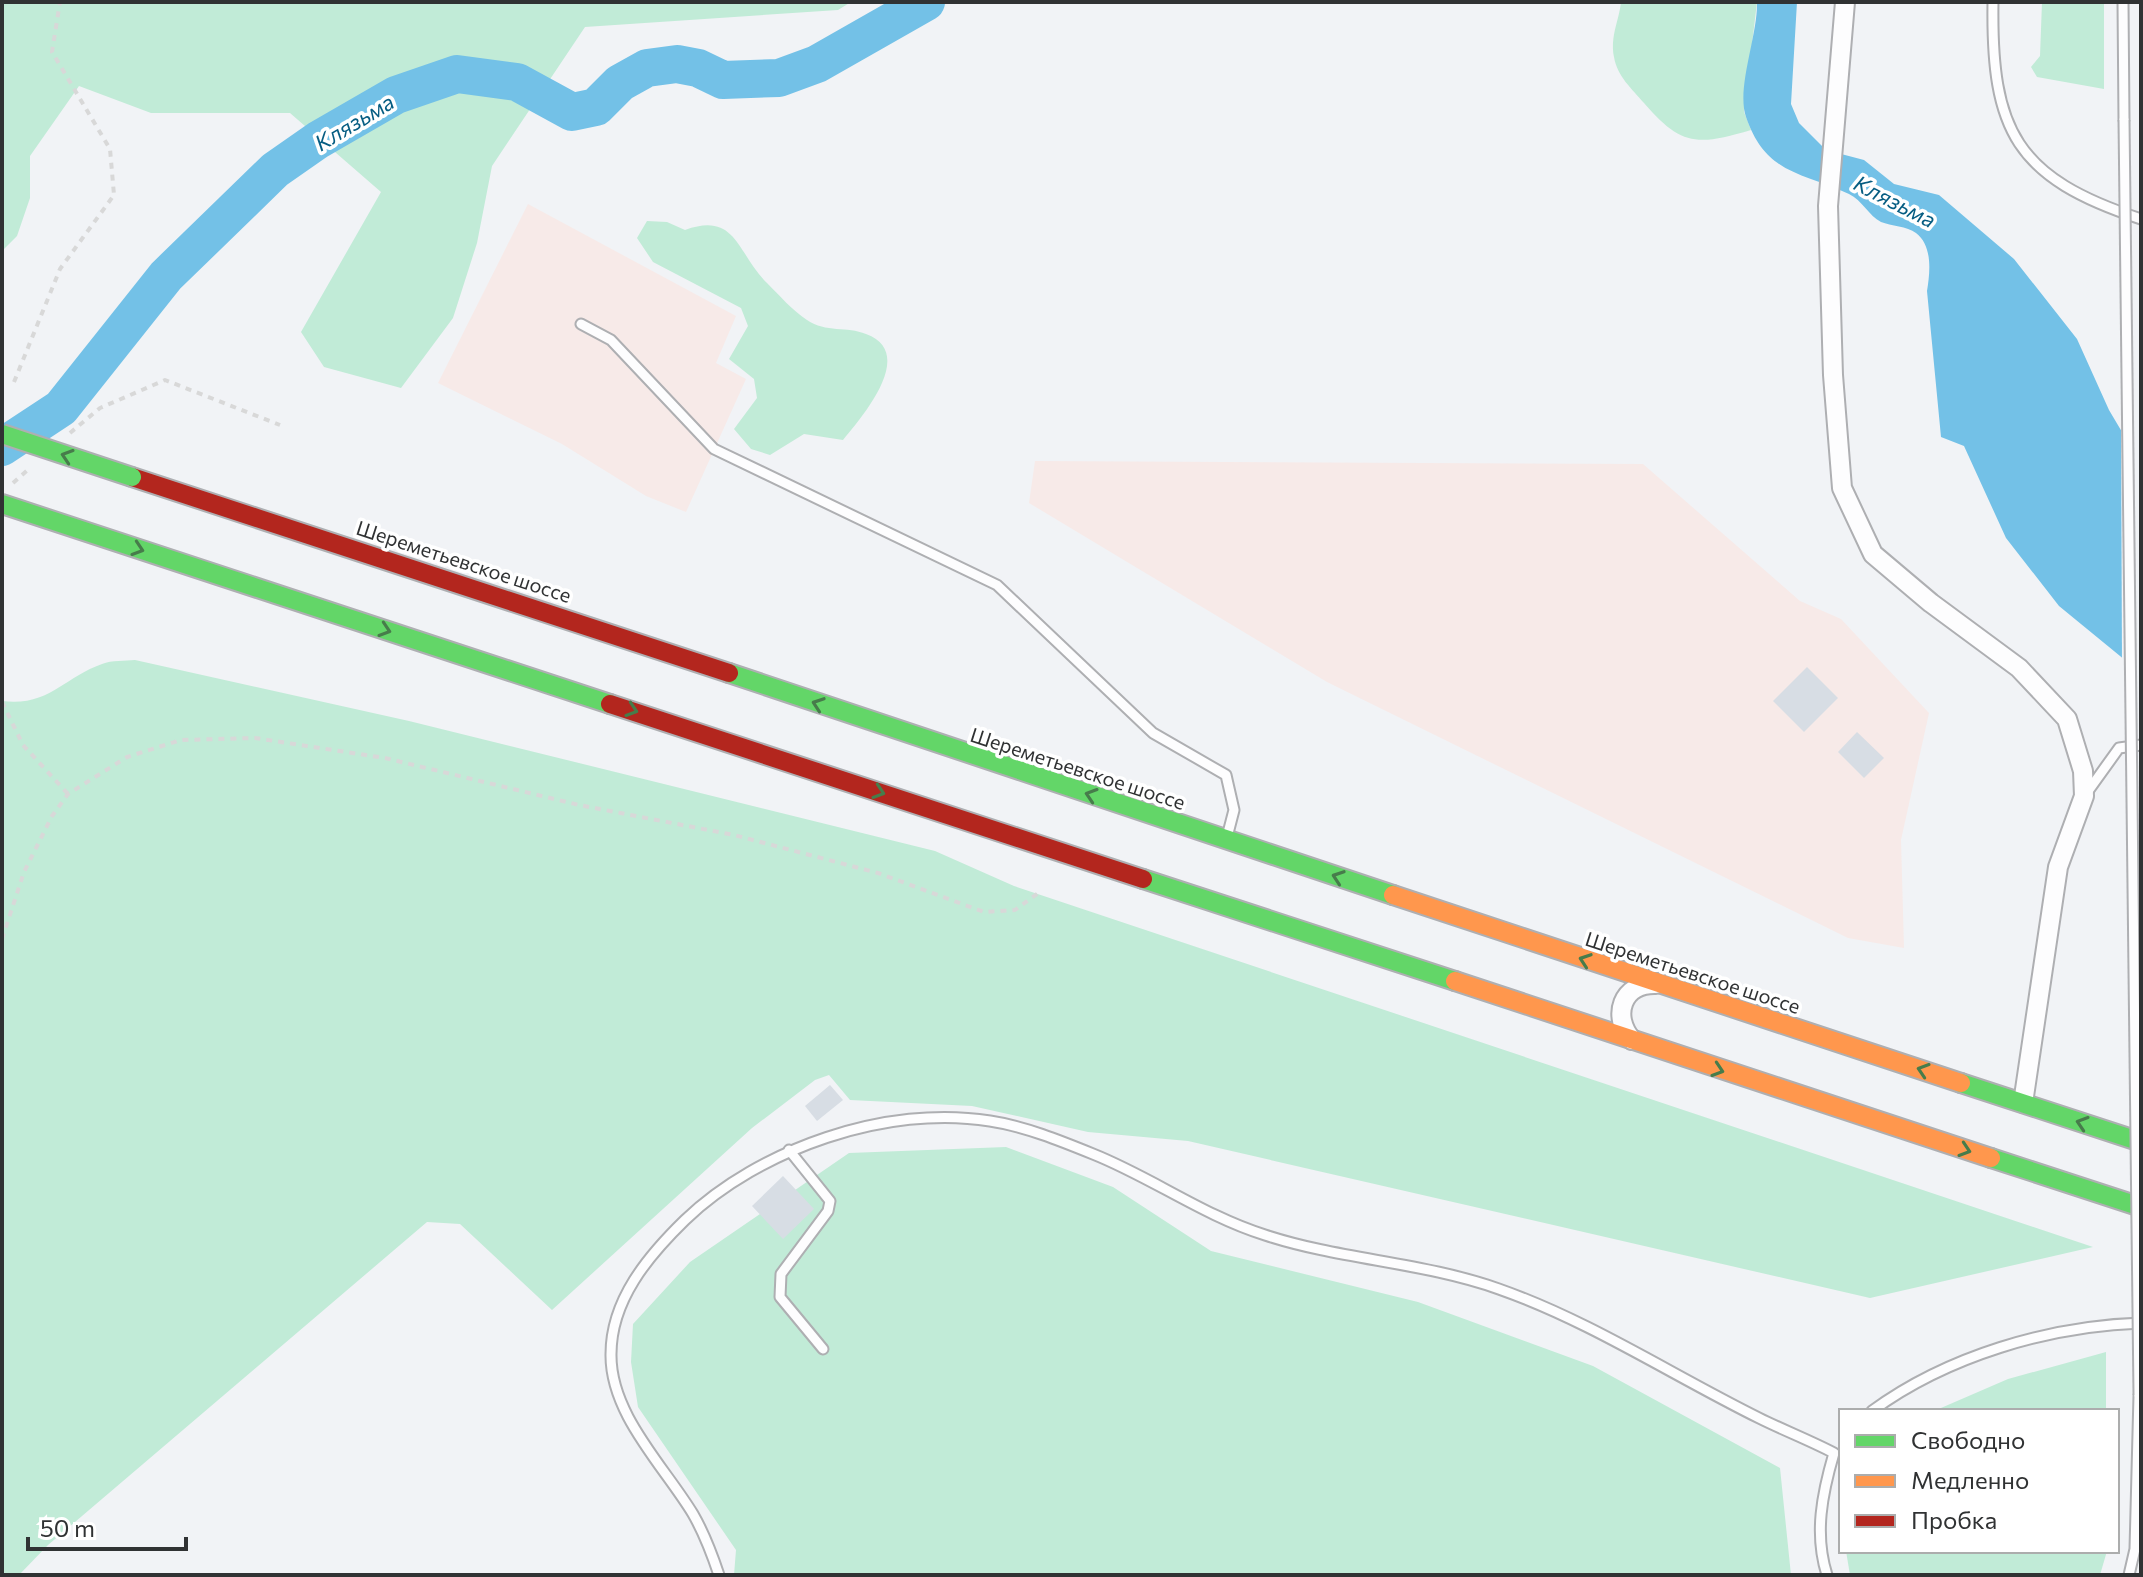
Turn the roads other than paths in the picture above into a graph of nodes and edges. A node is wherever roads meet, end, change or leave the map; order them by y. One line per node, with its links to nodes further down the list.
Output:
1 (1845, 2): 9 (street)
2 (1993, 2): 4 (lane)
3 (2123, 2): 19 (lane, bridge)
4 (2141, 219)
5 (581, 324): 10 (lane)
6 (2, 434): 10 (main road, Шереметьевское шоссе, one-way to 6, bridge)
7 (2, 504): 12 (main road, one-way to 12)
8 (2141, 745): 9 (lane)
9 (2084, 796): 13 (street)
10 (1227, 839): 11 (main road, Шереметьевское шоссе, one-way to 10)
11 (1659, 984): 12 (street); 13 (main road, Шереметьевское шоссе, one-way to 11)
12 (1644, 1046): 16 (main road, one-way to 16)
13 (2023, 1103): 14 (main road, Шереметьевское шоссе, one-way to 13)
14 (2141, 1142)
15 (789, 1150): 18 (lane); 22 (lane); 23 (lane)
16 (2141, 1207)
17 (2141, 1323): 20 (lane)
18 (823, 1349)
19 (2139, 1395): 25 (lane)
20 (1875, 1409)
21 (1839, 1446): 22 (lane)
22 (1834, 1453): 24 (lane)
23 (719, 1575)
24 (1827, 1575)
25 (2129, 1575)

